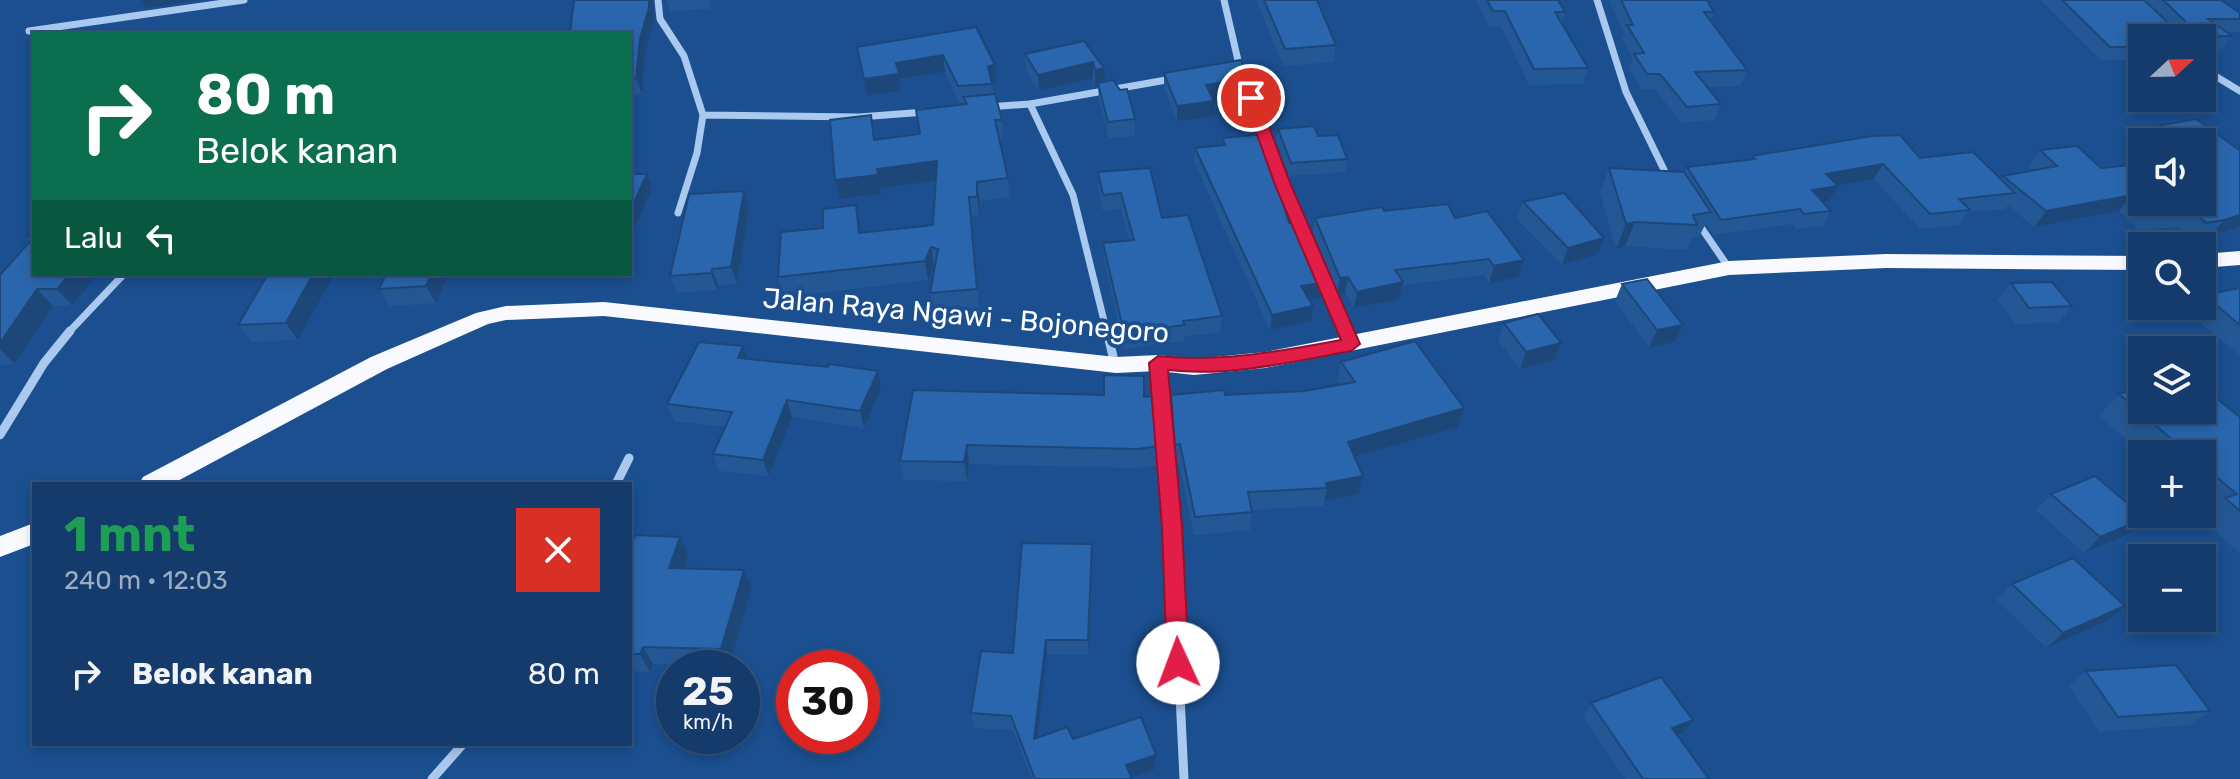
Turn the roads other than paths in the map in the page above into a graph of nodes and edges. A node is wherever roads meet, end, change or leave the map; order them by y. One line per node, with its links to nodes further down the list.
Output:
1 (244, 0): 5 (street)
2 (658, 0): 14 (street)
3 (1224, 0): 6 (street)
4 (1597, 0): 15 (street)
5 (29, 31)
6 (1240, 69): 7 (street); 18 (street)
7 (1225, 71)
8 (2216, 76): 10 (street)
9 (1180, 78): 11 (street)
10 (2240, 91)
11 (1030, 104): 12 (street); 27 (street)
12 (983, 107)
13 (937, 111): 14 (street)
14 (703, 115): 17 (street)
15 (1674, 188)
16 (1690, 212): 22 (street)
17 (678, 213)
18 (1308, 243)
19 (2240, 258): 20 (highway)
20 (2216, 260)
21 (2128, 263): 22 (highway, Jalan Raya Ngawi - Bojonegoro)
22 (1729, 268): 25 (highway, Jalan Raya Ngawi - Bojonegoro)
23 (1320, 272): 25 (street)
24 (122, 276): 28 (street)
25 (1351, 344): 26 (highway, Jalan Raya Ngawi - Bojonegoro)
26 (1158, 363): 27 (highway, Jalan Raya Ngawi - Bojonegoro); 36 (street)
27 (1116, 365): 30 (highway, Jalan Raya Ngawi - Bojonegoro)
28 (0, 435)
29 (629, 458): 31 (street)
30 (155, 482)
31 (617, 482)
32 (32, 534): 33 (highway)
33 (0, 547)
34 (461, 746): 35 (street)
35 (432, 779)
36 (1184, 779)

